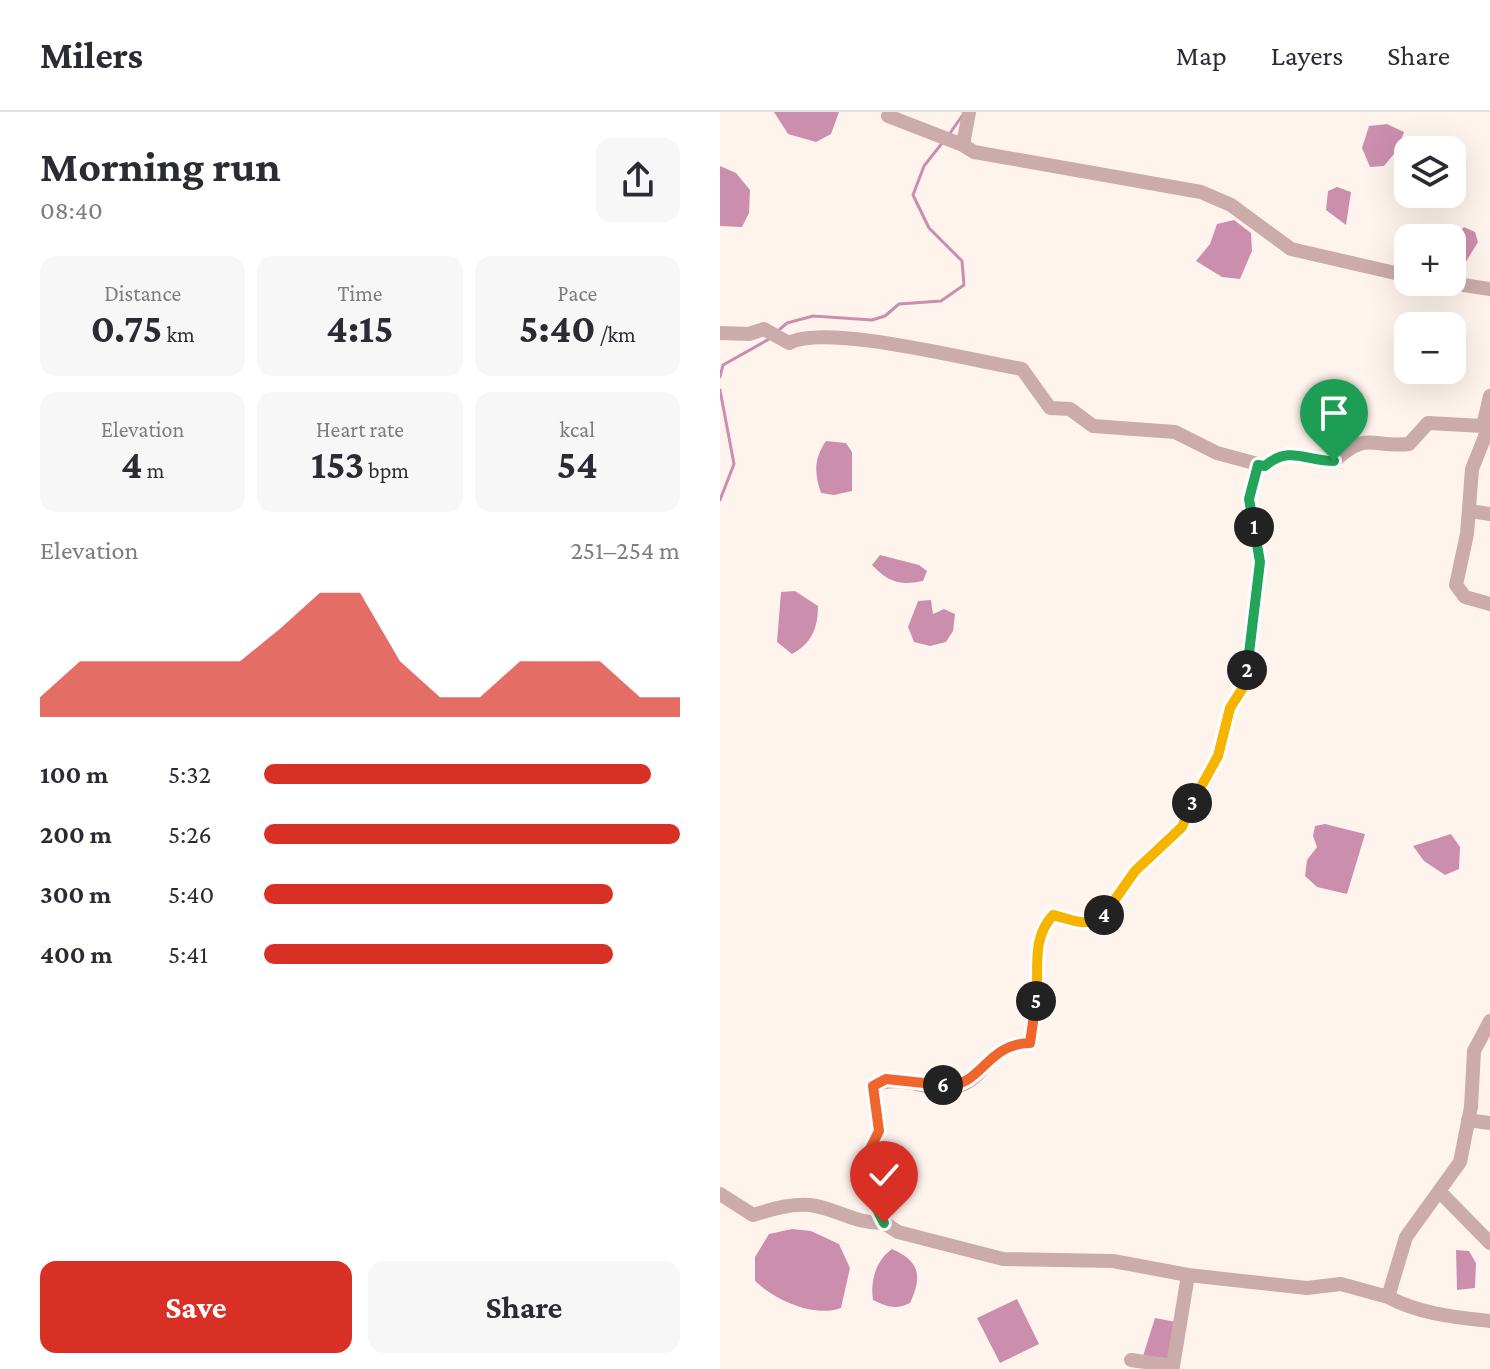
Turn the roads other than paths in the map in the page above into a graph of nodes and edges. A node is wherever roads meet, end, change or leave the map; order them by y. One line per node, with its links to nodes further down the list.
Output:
1 (969, 112): 3 (street)
2 (888, 116): 3 (street)
3 (963, 145): 4 (street)
4 (1394, 273)
5 (1466, 285): 6 (street)
6 (1490, 289)
7 (720, 333): 10 (street)
8 (1490, 396): 9 (street)
9 (1483, 426): 10 (street); 11 (street)
10 (1258, 465): 19 (street)
11 (1470, 511): 12 (street); 13 (street)
12 (1490, 514)
13 (1490, 604)
14 (1490, 1021): 15 (street)
15 (1468, 1120): 16 (street); 17 (street)
16 (1490, 1123)
17 (1439, 1191): 20 (street); 22 (street)
18 (720, 1194): 19 (street)
19 (884, 1223): 21 (street)
20 (1490, 1243)
21 (1188, 1275): 22 (street); 25 (street)
22 (1388, 1297): 23 (street)
23 (1490, 1321)
24 (1131, 1360): 25 (street)
25 (1172, 1368)

